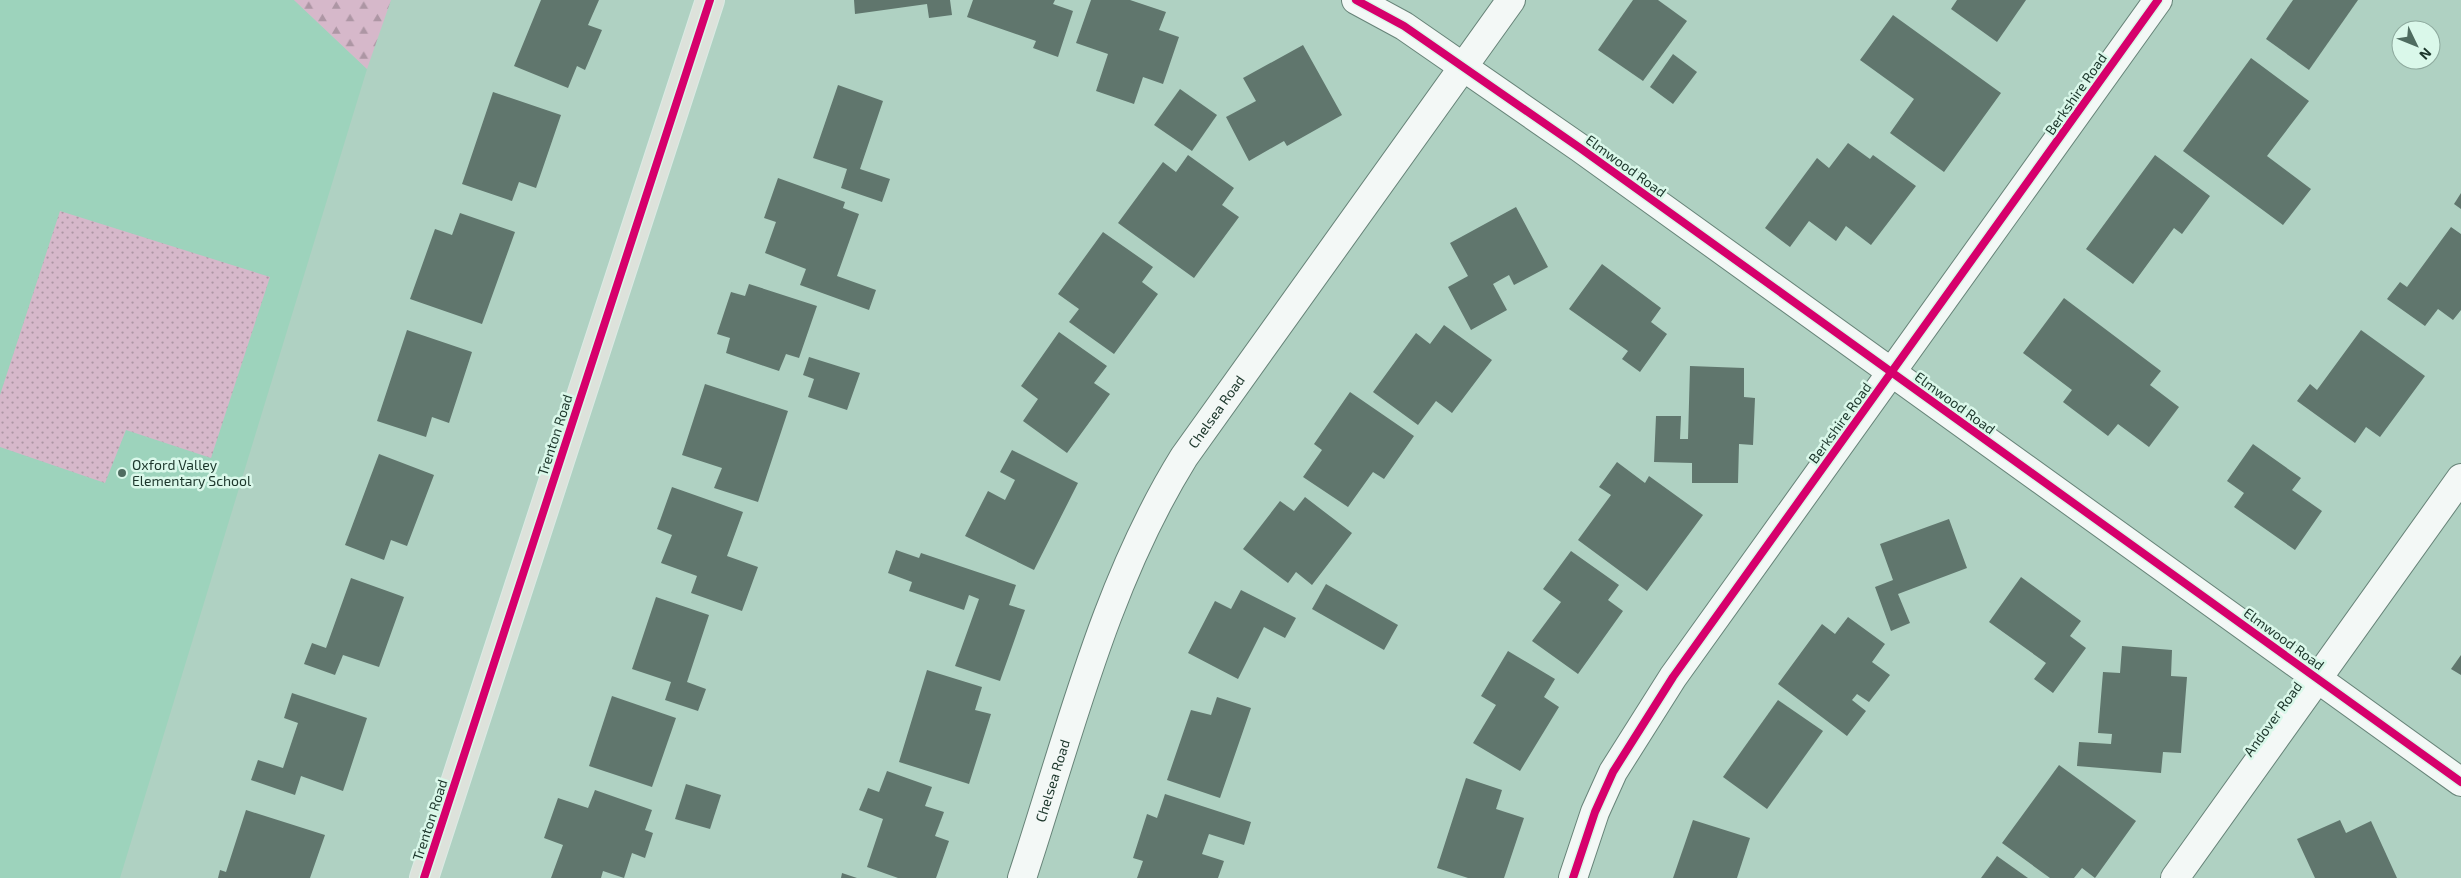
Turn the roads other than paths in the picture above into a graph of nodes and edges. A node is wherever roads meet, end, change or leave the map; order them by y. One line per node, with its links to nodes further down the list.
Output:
1 (710, 0): 10 (main road, Trenton Road)
2 (1356, 0): 5 (street, Elmwood Road)
3 (1511, 0): 5 (street, Chelsea Road)
4 (2158, 0): 6 (street, Berkshire Road)
5 (1462, 66): 6 (street, Elmwood Road); 11 (street, Chelsea Road)
6 (1892, 374): 8 (street, Elmwood Road); 12 (street, Berkshire Road)
7 (2461, 478): 8 (street, Andover Road)
8 (2318, 678): 9 (street, Elmwood Road); 13 (street, Andover Road)
9 (2461, 782)
10 (424, 878)
11 (1022, 878)
12 (1573, 878)
13 (2175, 878)

